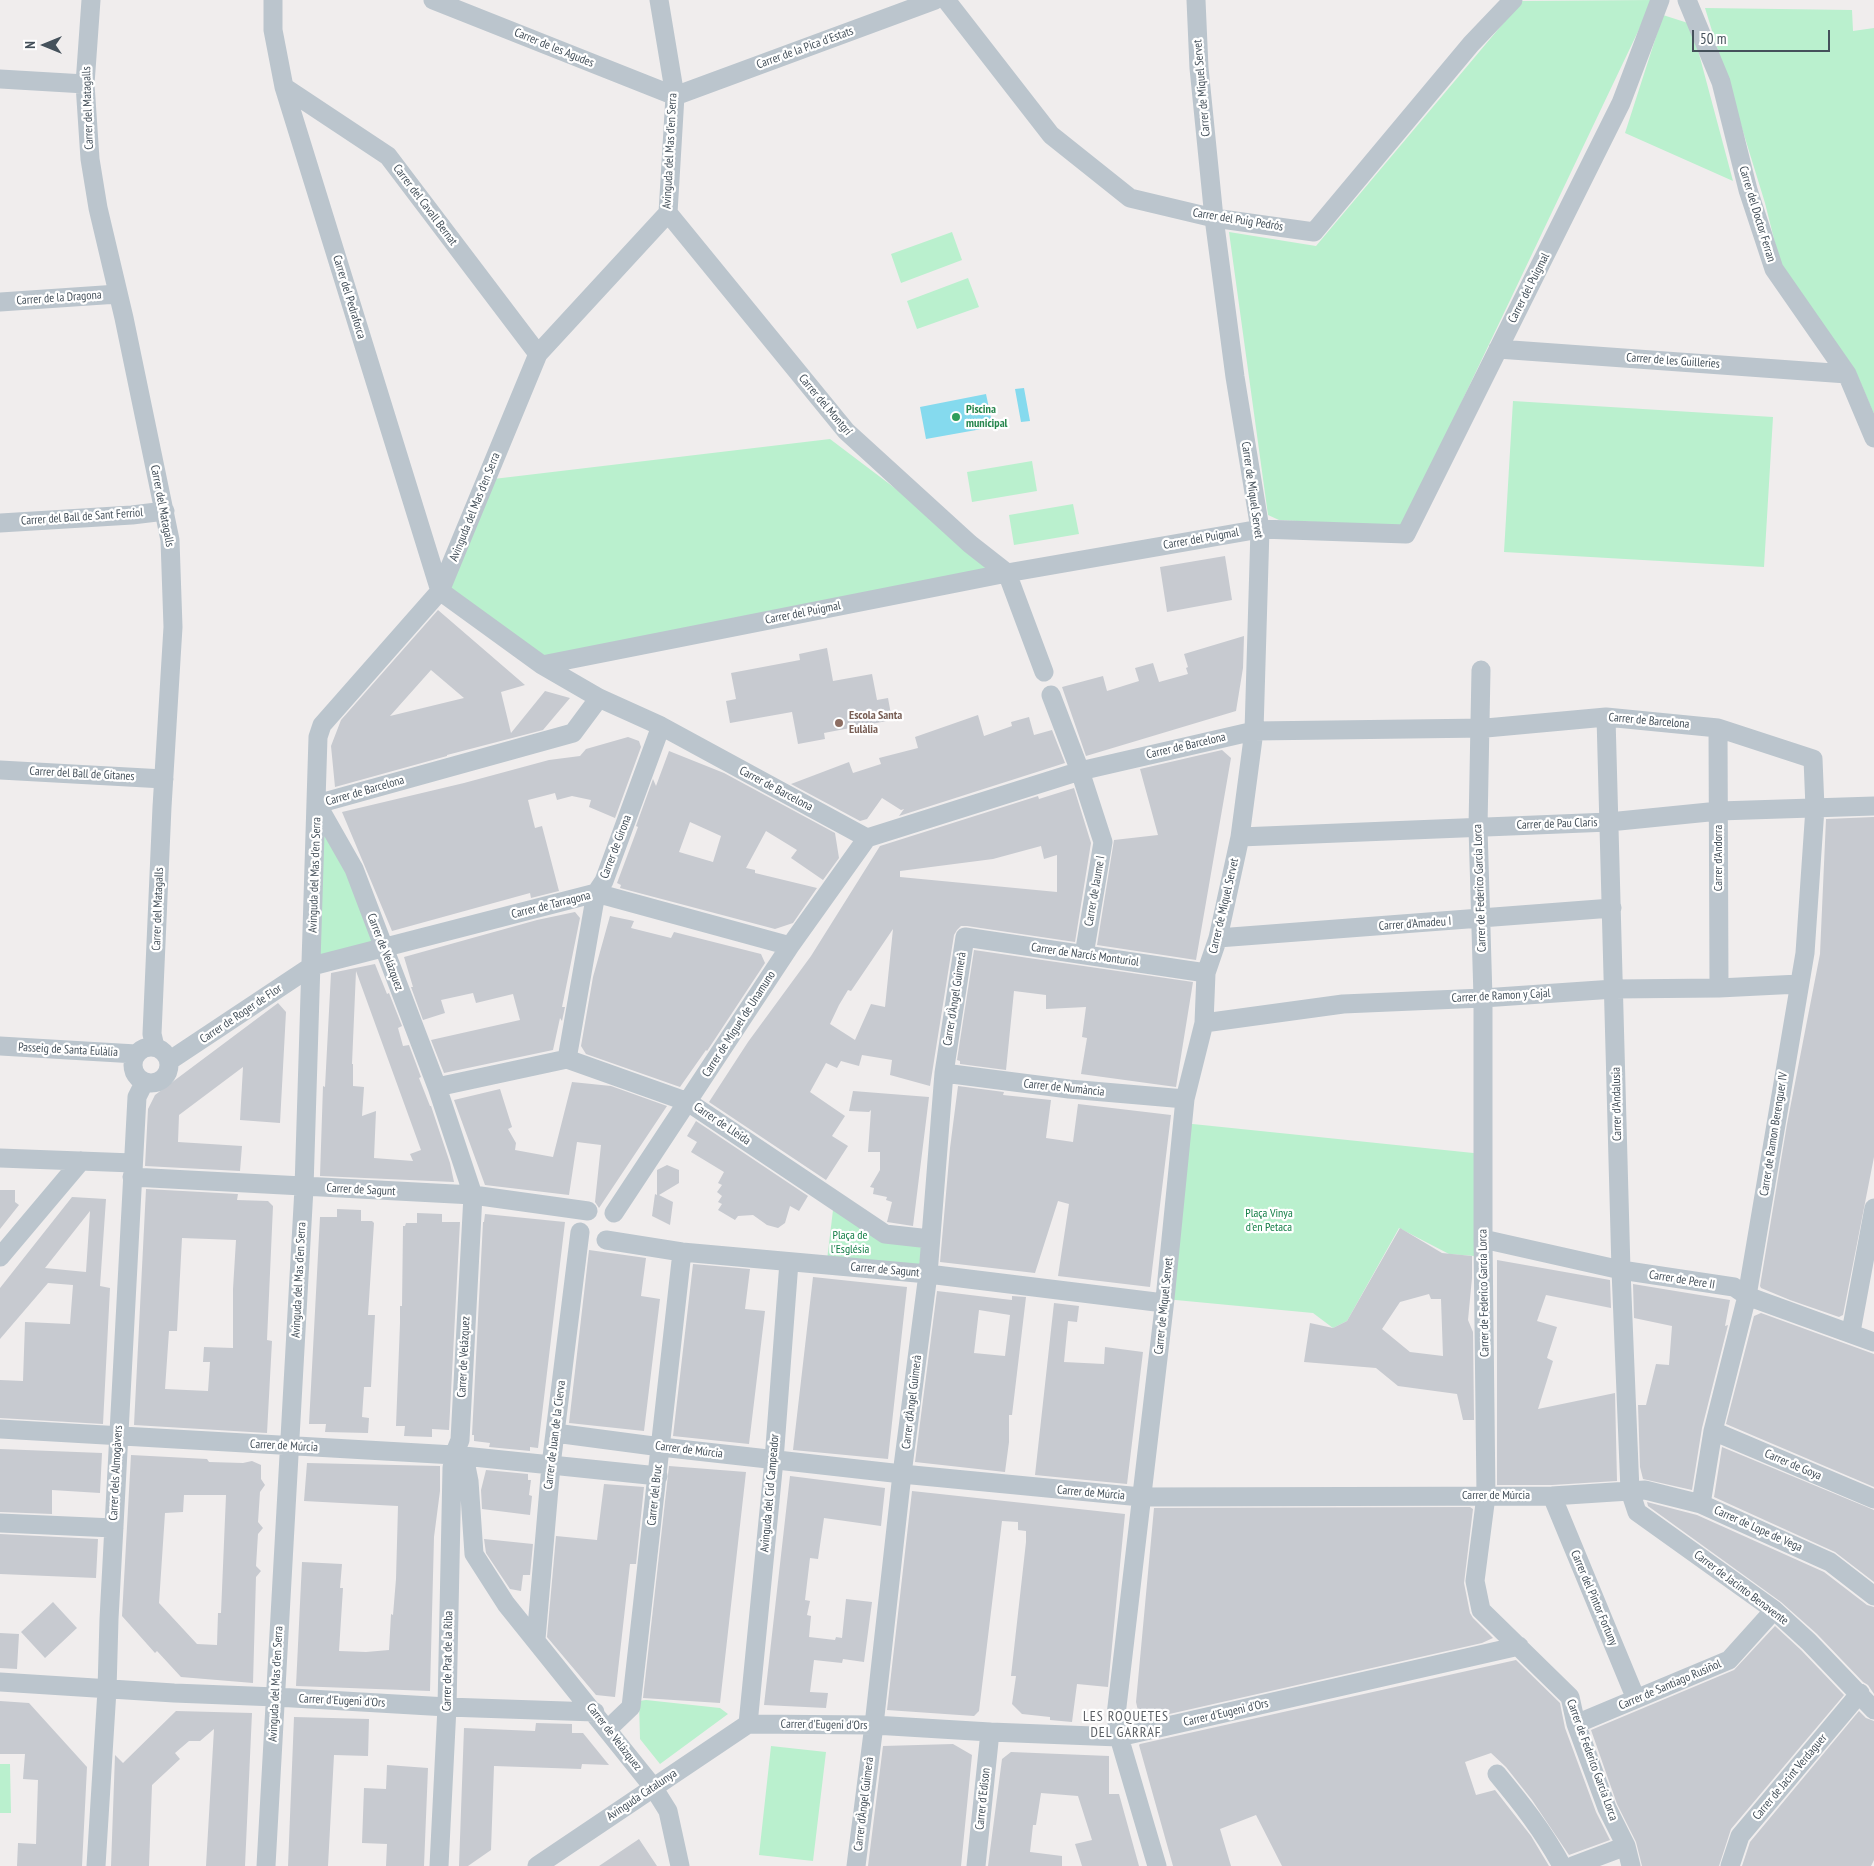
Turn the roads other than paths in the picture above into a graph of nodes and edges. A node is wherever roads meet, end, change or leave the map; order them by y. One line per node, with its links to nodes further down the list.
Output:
1 (91, 0): 12 (street, Carrer del Matagalls)
2 (273, 0): 13 (street, Carrer del Pedraforca)
3 (433, 0): 14 (street, Carrer de les Agudes)
4 (659, 0): 14 (street, Avinguda del Mas d'en Serra)
5 (935, 0): 14 (street, Carrer de la Pica d'Estats)
6 (946, 0): 16 (street, Carrer del Puig Pedrós)
7 (1196, 0): 16 (street, Carrer de Miquel Servet)
8 (1513, 0): 16 (street, Carrer del Puig Pedrós)
9 (1660, 0): 19 (street, Carrer del Puigmal)
10 (1686, 0): 21 (street, Carrer del Doctor Ferran)
11 (0, 78): 12 (street)
12 (85, 84): 17 (street, Carrer del Matagalls)
13 (284, 87): 20 (street, Carrer del Cavall Bernat); 27 (street, Carrer del Pedraforca)
14 (674, 96): 15 (street, Avinguda del Mas d'en Serra)
15 (668, 213): 20 (street, Avinguda del Mas d'en Serra); 26 (street, Carrer del Montgrí)
16 (1214, 218): 25 (street, Carrer de Miquel Servet)
17 (118, 294): 18 (street, Carrer de la Dragona); 23 (street, Carrer del Matagalls)
18 (0, 302)
19 (1498, 349): 21 (street, Carrer de les Guilleries); 25 (street, Carrer del Puigmal)
20 (538, 354): 27 (street, Avinguda del Mas d'en Serra)
21 (1847, 374): 22 (street, Carrer del Doctor Ferran)
22 (1874, 438)
23 (164, 511): 24 (street, Carrer del Ball de Sant Ferriol); 41 (street, Carrer del Matagalls)
24 (0, 523)
25 (1260, 529): 26 (street, Carrer del Puigmal); 37 (street, Carrer de Miquel Servet)
26 (1007, 572): 28 (street, Carrer del Puigmal); 30 (street)
27 (440, 591): 28 (street); 42 (street, Avinguda del Mas d'en Serra)
28 (542, 665): 32 (street, Carrer de Barcelona)
29 (1481, 670): 35 (street, Carrer de Federico García Lorca)
30 (1044, 672)
31 (1051, 695): 40 (street, Carrer de Jaume I)
32 (599, 698): 34 (street, Carrer de Barcelona); 42 (street, Carrer de Barcelona)
33 (1606, 717): 35 (street, Carrer de Barcelona); 36 (street, Carrer de Barcelona); 46 (street, Carrer d'Andalusia)
34 (661, 726): 49 (street, Carrer de Barcelona); 50 (street, Carrer de Girona)
35 (1480, 728): 37 (street, Carrer de Barcelona); 47 (street, Carrer de Federico García Lorca)
36 (1718, 728): 38 (street, Carrer de Barcelona); 45 (street, Carrer d'Andorra)
37 (1254, 730): 40 (street, Carrer de Barcelona); 48 (street, Carrer de Miquel Servet)
38 (1813, 759): 44 (street, Carrer de Ramon Berenguer IV)
39 (0, 770): 41 (street, Carrer del Ball de Gitanes)
40 (1080, 771): 49 (street, Carrer de Barcelona); 57 (street, Carrer de Jaume I)
41 (164, 779): 66 (street, Carrer del Matagalls)
42 (317, 804): 56 (street, Carrer de Velázquez); 58 (street, Avinguda del Mas d'en Serra)
43 (1874, 806): 44 (street, Carrer de Pau Claris)
44 (1815, 808): 45 (street, Carrer de Pau Claris); 60 (street, Carrer de Ramon Berenguer IV)
45 (1719, 811): 46 (street, Carrer de Pau Claris); 61 (street, Carrer d'Andorra)
46 (1609, 822): 47 (street, Carrer de Pau Claris); 51 (street, Carrer d'Andalusia)
47 (1478, 827): 48 (street, Carrer de Pau Claris); 52 (street, Carrer de Federico García Lorca)
48 (1240, 837): 54 (street, Carrer de Miquel Servet)
49 (867, 838): 55 (street, Carrer de Miguel de Unamuno)
50 (596, 893): 55 (street, Carrer de Tarragona); 56 (street, Carrer de Tarragona); 68 (street, Carrer de Girona)
51 (1612, 908): 52 (street, Carrer d'Amadeu I); 62 (street, Carrer d'Andalusia)
52 (1481, 919): 54 (street, Carrer d'Amadeu I); 63 (street, Carrer de Federico García Lorca)
53 (964, 937): 57 (street, Carrer de Narcís Monturiol); 70 (street, Carrer d'Àngel Guimerà)
54 (1218, 938): 59 (street, Carrer de Miquel Servet)
55 (790, 946): 74 (street, Carrer de Miguel de Unamuno)
56 (383, 948): 58 (street, Carrer de Tarragona); 72 (street, Carrer de Velázquez)
57 (1084, 955): 59 (street, Carrer de Narcís Monturiol)
58 (312, 966): 69 (street, Carrer de Roger de Flor); 78 (street, Avinguda del Mas d'en Serra)
59 (1206, 973): 64 (street, Carrer de Miquel Servet)
60 (1799, 984): 61 (street, Carrer de Ramon y Cajal); 92 (street, Carrer de Ramon Berenguer IV)
61 (1719, 988): 62 (street, Carrer de Ramon y Cajal)
62 (1614, 989): 63 (street, Carrer de Ramon y Cajal); 90 (street, Carrer d'Andalusia)
63 (1483, 998): 64 (street, Carrer de Ramon y Cajal); 86 (street, Carrer de Federico García Lorca)
64 (1204, 1023): 73 (street, Carrer de Miquel Servet)
65 (0, 1046): 67 (street, Passeig de Santa Eulàlia)
66 (155, 1047): 67 (street); 69 (street)
67 (136, 1054): 71 (street)
68 (567, 1059): 72 (street); 74 (street, Carrer de Lleida)
69 (170, 1061): 71 (street)
70 (944, 1073): 73 (street, Carrer de Numància); 84 (street, Carrer d'Àngel Guimerà)
71 (144, 1083): 77 (street, Carrer dels Almogàvers)
72 (437, 1087): 79 (street, Carrer de Velázquez)
73 (1185, 1099): 93 (street, Carrer de Miquel Servet)
74 (688, 1102): 82 (street, Carrer de Miguel de Unamuno); 84 (street, Carrer de Lleida)
75 (0, 1158): 76 (street)
76 (81, 1162): 77 (street); 88 (street)
77 (133, 1170): 78 (street, Carrer de Sagunt); 99 (street, Carrer dels Almogàvers)
78 (304, 1188): 79 (street, Carrer de Sagunt); 100 (street, Avinguda del Mas d'en Serra)
79 (473, 1195): 81 (street, Carrer de Sagunt); 102 (street, Carrer de Velázquez)
80 (1874, 1208): 94 (street)
81 (588, 1211): 82 (street); 83 (street)
82 (614, 1213): 85 (street)
83 (580, 1232): 85 (street); 98 (street, Carrer de Juan de la Cierva)
84 (930, 1239): 91 (street, Carrer d'Àngel Guimerà)
85 (606, 1240): 87 (street, Carrer de Sagunt)
86 (1483, 1240): 90 (street, Carrer de Pere II); 108 (street, Carrer de Federico García Lorca)
87 (682, 1252): 89 (street, Carrer de Sagunt); 101 (street, Carrer del Bruc)
88 (0, 1257)
89 (790, 1262): 91 (street, Carrer de Sagunt); 103 (street, Avinguda del Cid Campeador)
90 (1621, 1270): 92 (street, Carrer de Pere II); 107 (street, Carrer d'Andalusia)
91 (928, 1274): 93 (street, Carrer de Sagunt); 105 (street, Carrer d'Àngel Guimerà)
92 (1747, 1296): 94 (street, Carrer de Pere II); 97 (street, Carrer de Ramon Berenguer IV)
93 (1164, 1303): 110 (street, Carrer de Miquel Servet)
94 (1851, 1332): 95 (street, Carrer de Pere II)
95 (1874, 1342)
96 (0, 1429): 99 (street, Carrer de Múrcia)
97 (1713, 1431): 111 (street, Carrer de Goya); 112 (street, Carrer de Ramon Berenguer IV)
98 (555, 1433): 101 (street, Carrer de Múrcia); 104 (street, Carrer de Juan de la Cierva)
99 (118, 1435): 100 (street, Carrer de Múrcia); 114 (street, Carrer dels Almogàvers)
100 (289, 1446): 102 (street, Carrer de Múrcia); 122 (street, Avinguda del Mas d'en Serra)
101 (661, 1447): 103 (street, Carrer de Múrcia); 106 (street, Carrer del Bruc)
102 (454, 1455): 104 (street, Carrer de Múrcia); 117 (street, Carrer de Velázquez); 124 (street, Carrer de Prat de la Riba)
103 (774, 1460): 105 (street, Carrer de Múrcia); 127 (street, Avinguda del Cid Campeador)
104 (551, 1465): 106 (street, Carrer de Múrcia); 117 (street, Carrer de Juan de la Cierva)
105 (902, 1474): 110 (street, Carrer de Múrcia); 129 (street, Carrer d'Àngel Guimerà)
106 (658, 1476): 130 (street, Carrer del Bruc)
107 (1630, 1491): 109 (street, Carrer de Múrcia); 112 (street, Carrer de Lope de Vega); 116 (street, Carrer de Jacinto Benavente)
108 (1486, 1496): 109 (street, Carrer de Múrcia); 110 (street, Carrer de Múrcia); 118 (street, Carrer de Federico García Lorca)
109 (1552, 1496): 123 (street, Carrer del Pintor Fortuny)
110 (1141, 1497): 132 (street, Carrer de Miquel Servet)
111 (1874, 1499)
112 (1701, 1504): 115 (street, Carrer de Lope de Vega)
113 (0, 1523): 114 (street)
114 (114, 1528): 120 (street, Carrer dels Almogàvers)
115 (1874, 1596)
116 (1774, 1610): 121 (street, Carrer de Jacinto Benavente); 123 (street, Carrer de Santiago Rusiñol)
117 (536, 1639): 126 (street, Carrer de Velázquez)
118 (1519, 1646): 128 (street, Carrer de Federico García Lorca); 132 (street, Carrer d'Eugeni d'Ors)
119 (0, 1682): 120 (street, Carrer d'Eugeni d'Ors)
120 (107, 1690): 122 (street, Carrer d'Eugeni d'Ors); 136 (street, Carrer dels Almogàvers)
121 (1860, 1693): 125 (street, Carrer de Jacinto Benavente); 147 (street, Carrer de Jacint Verdaguer)
122 (276, 1697): 124 (street, Carrer d'Eugeni d'Ors); 137 (street, Avinguda del Mas d'en Serra)
123 (1636, 1699): 128 (street, Carrer de Santiago Rusiñol)
124 (447, 1707): 126 (street, Carrer d'Eugeni d'Ors); 138 (street, Carrer de Prat de la Riba)
125 (1874, 1710)
126 (595, 1712): 130 (street, Carrer de Velázquez)
127 (748, 1724): 129 (street, Carrer d'Eugeni d'Ors); 134 (street, Avinguda Catalunya)
128 (1576, 1724): 135 (street, Carrer de Federico García Lorca)
129 (874, 1725): 131 (street, Carrer d'Eugeni d'Ors); 141 (street, Carrer d'Àngel Guimerà)
130 (608, 1729): 134 (street, Carrer de Velázquez)
131 (990, 1732): 132 (street, Carrer d'Eugeni d'Ors); 142 (street, Carrer d'Edison)
132 (1120, 1737): 143 (street, Carrer de Miquel Servet)
133 (1497, 1774): 144 (street)
134 (654, 1787): 139 (street, Avinguda Catalunya); 140 (street, Carrer de Velázquez)
135 (1626, 1846): 145 (street); 146 (street, Carrer de Federico García Lorca)
136 (96, 1866)
137 (266, 1866)
138 (439, 1866)
139 (537, 1866)
140 (680, 1866)
141 (856, 1866)
142 (976, 1866)
143 (1157, 1866)
144 (1562, 1866)
145 (1573, 1866)
146 (1631, 1866)
147 (1730, 1866)

